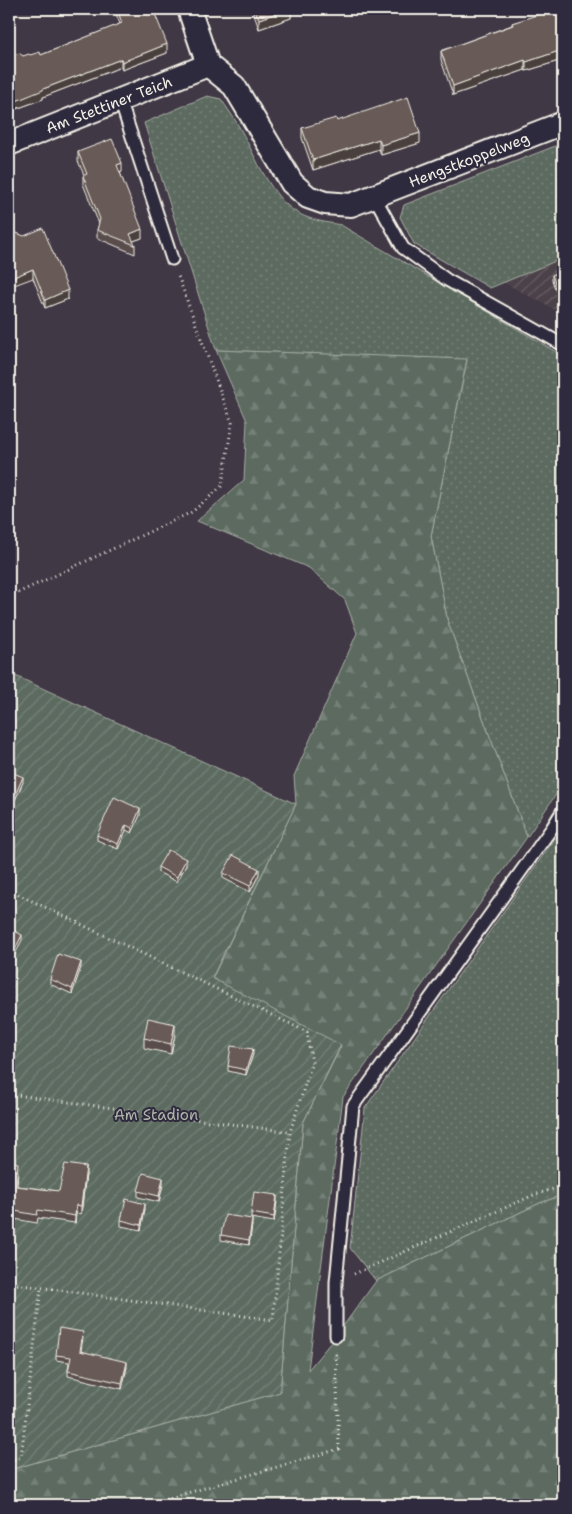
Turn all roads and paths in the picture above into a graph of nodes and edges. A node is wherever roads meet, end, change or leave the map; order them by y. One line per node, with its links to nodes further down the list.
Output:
1 (189, 9): 2 (street)
2 (208, 65): 3 (street, Am Stettiner Teich); 6 (street, Hengstkoppelweg)
3 (120, 100): 5 (street, Am Stettiner Teich); 7 (lane)
4 (563, 123): 6 (street, Hengstkoppelweg)
5 (9, 144)
6 (374, 196): 8 (lane)
7 (172, 259): 9 (path)
8 (563, 345)
9 (9, 597)
10 (563, 810): 15 (lane)
11 (9, 890): 13 (path)
12 (9, 1094): 13 (path)
13 (290, 1132): 17 (path)
14 (563, 1186): 15 (path)
15 (336, 1282): 18 (lane)
16 (9, 1284): 17 (path)
17 (41, 1288): 19 (path)
18 (336, 1336): 20 (path)
19 (9, 1461)
20 (146, 1505)

